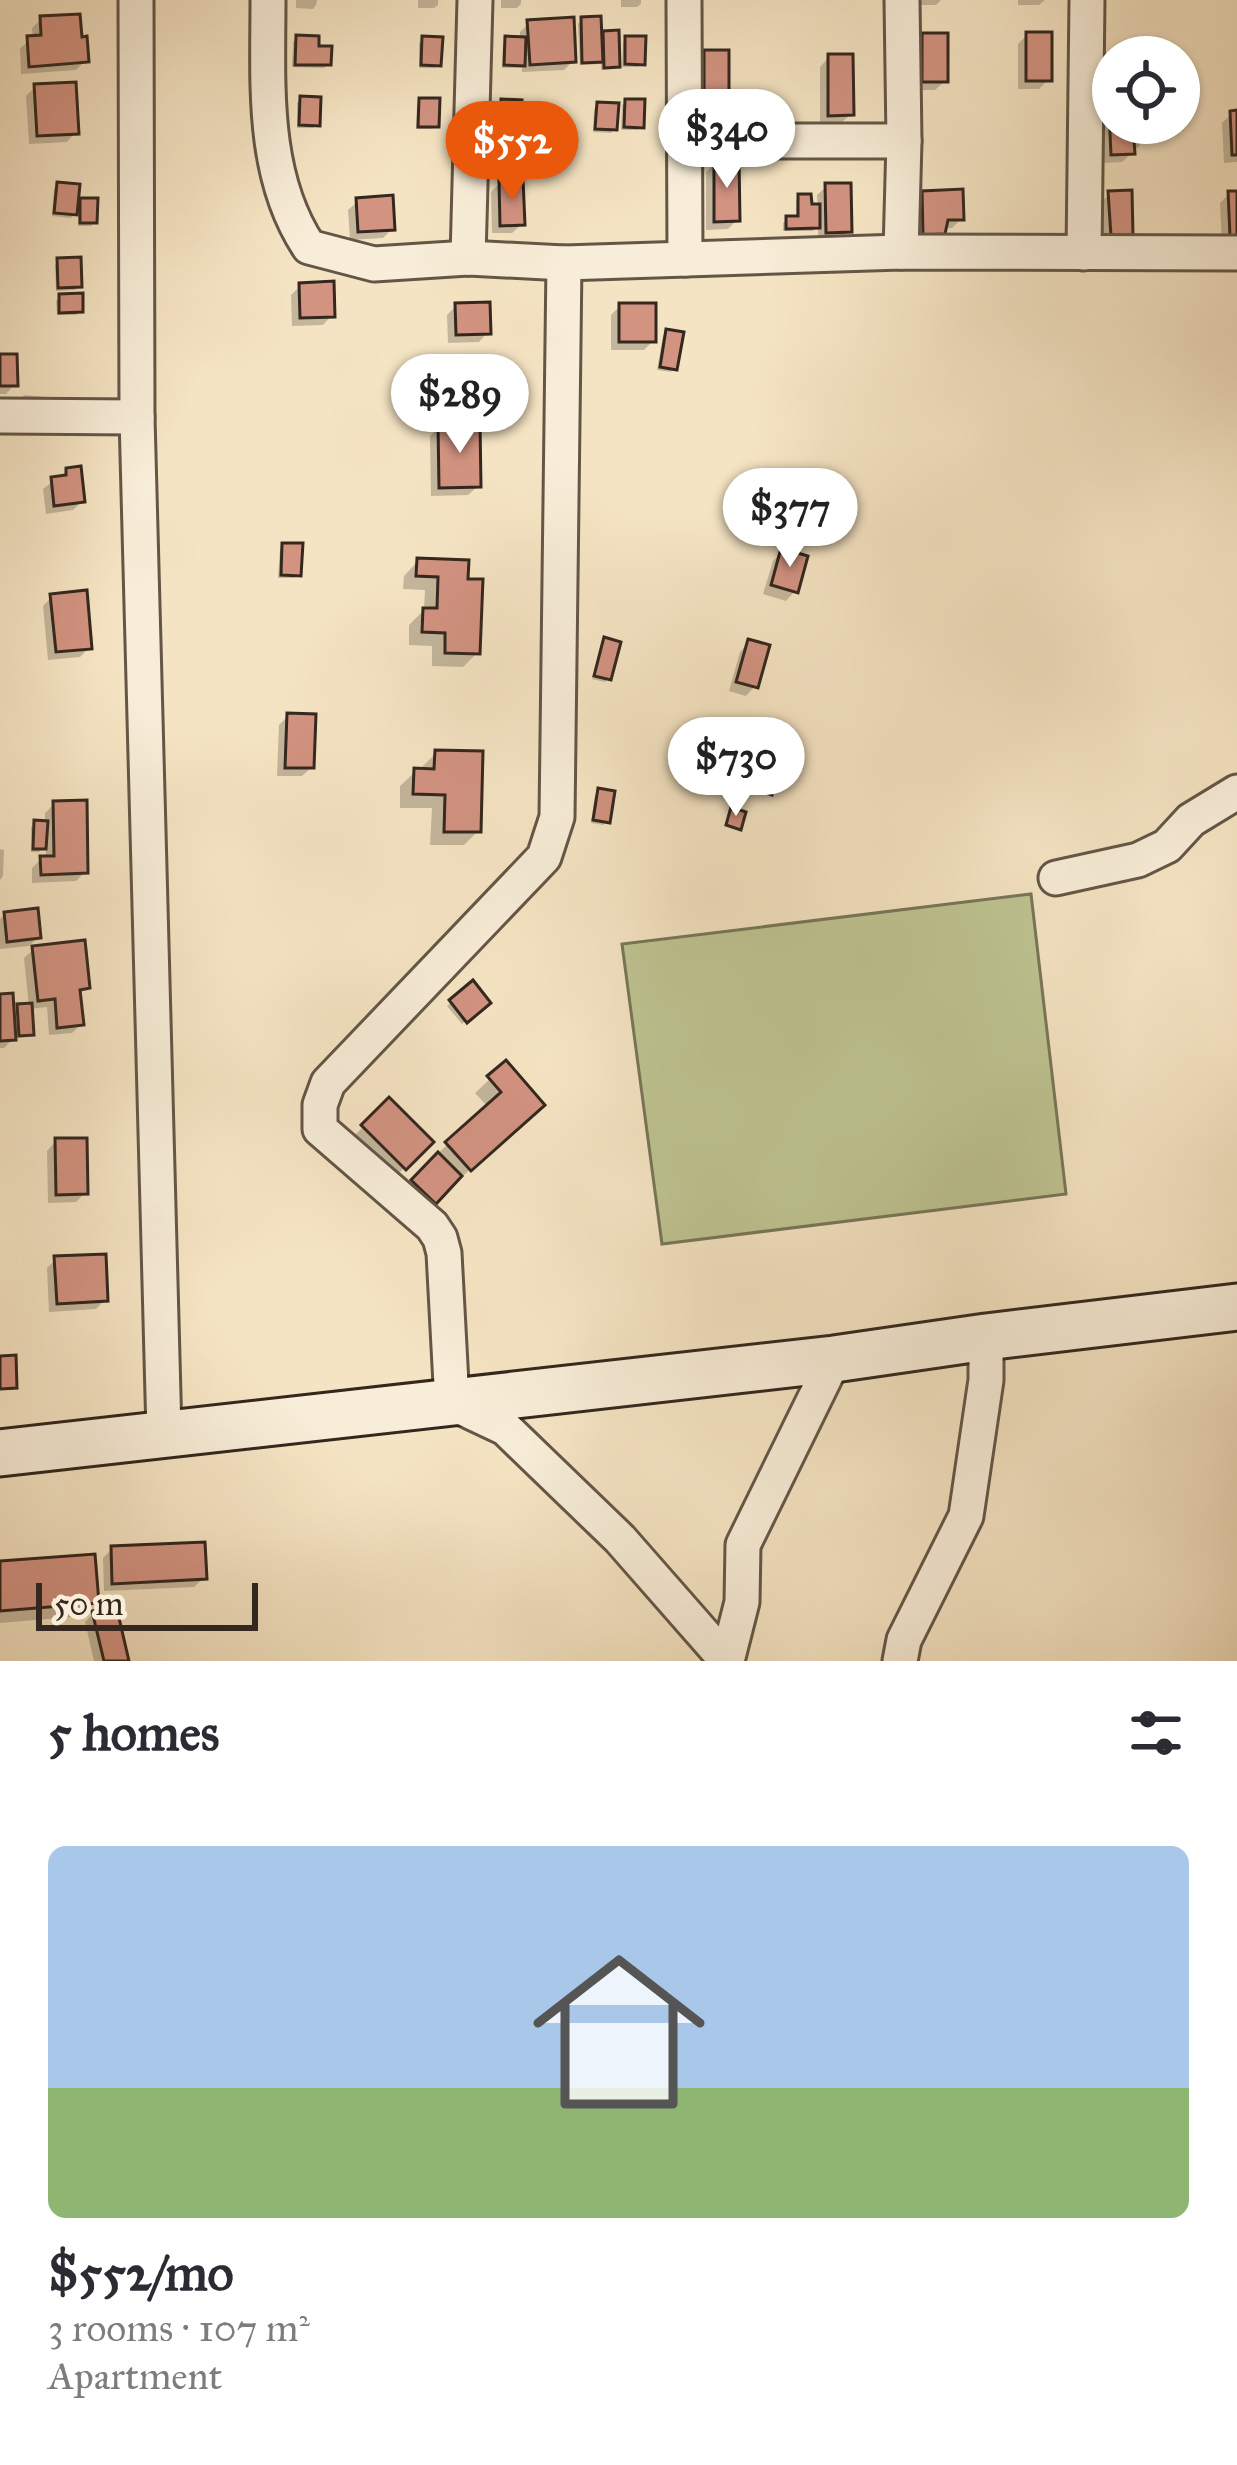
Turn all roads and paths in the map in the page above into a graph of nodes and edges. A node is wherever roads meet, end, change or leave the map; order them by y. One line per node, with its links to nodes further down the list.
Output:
1 (136, 0): 16 (street)
2 (268, 0): 12 (street)
3 (475, 0): 12 (street)
4 (685, 0): 7 (street)
5 (902, 0): 8 (street)
6 (1087, 0): 10 (street)
7 (683, 141): 8 (street); 13 (street)
8 (904, 141): 9 (street)
9 (901, 252): 10 (street); 13 (street)
10 (1084, 254): 11 (street)
11 (1237, 254)
12 (468, 258): 14 (street)
13 (685, 259): 14 (street)
14 (564, 263): 22 (street)
15 (0, 416): 16 (street)
16 (137, 418): 23 (street)
17 (1237, 792): 18 (street)
18 (1056, 878)
19 (1237, 1307): 20 (street)
20 (986, 1337): 21 (street); 26 (street)
21 (834, 1359): 22 (street); 25 (street)
22 (452, 1402): 23 (street); 25 (street)
23 (164, 1433): 24 (street)
24 (0, 1453)
25 (727, 1661)
26 (900, 1661)

